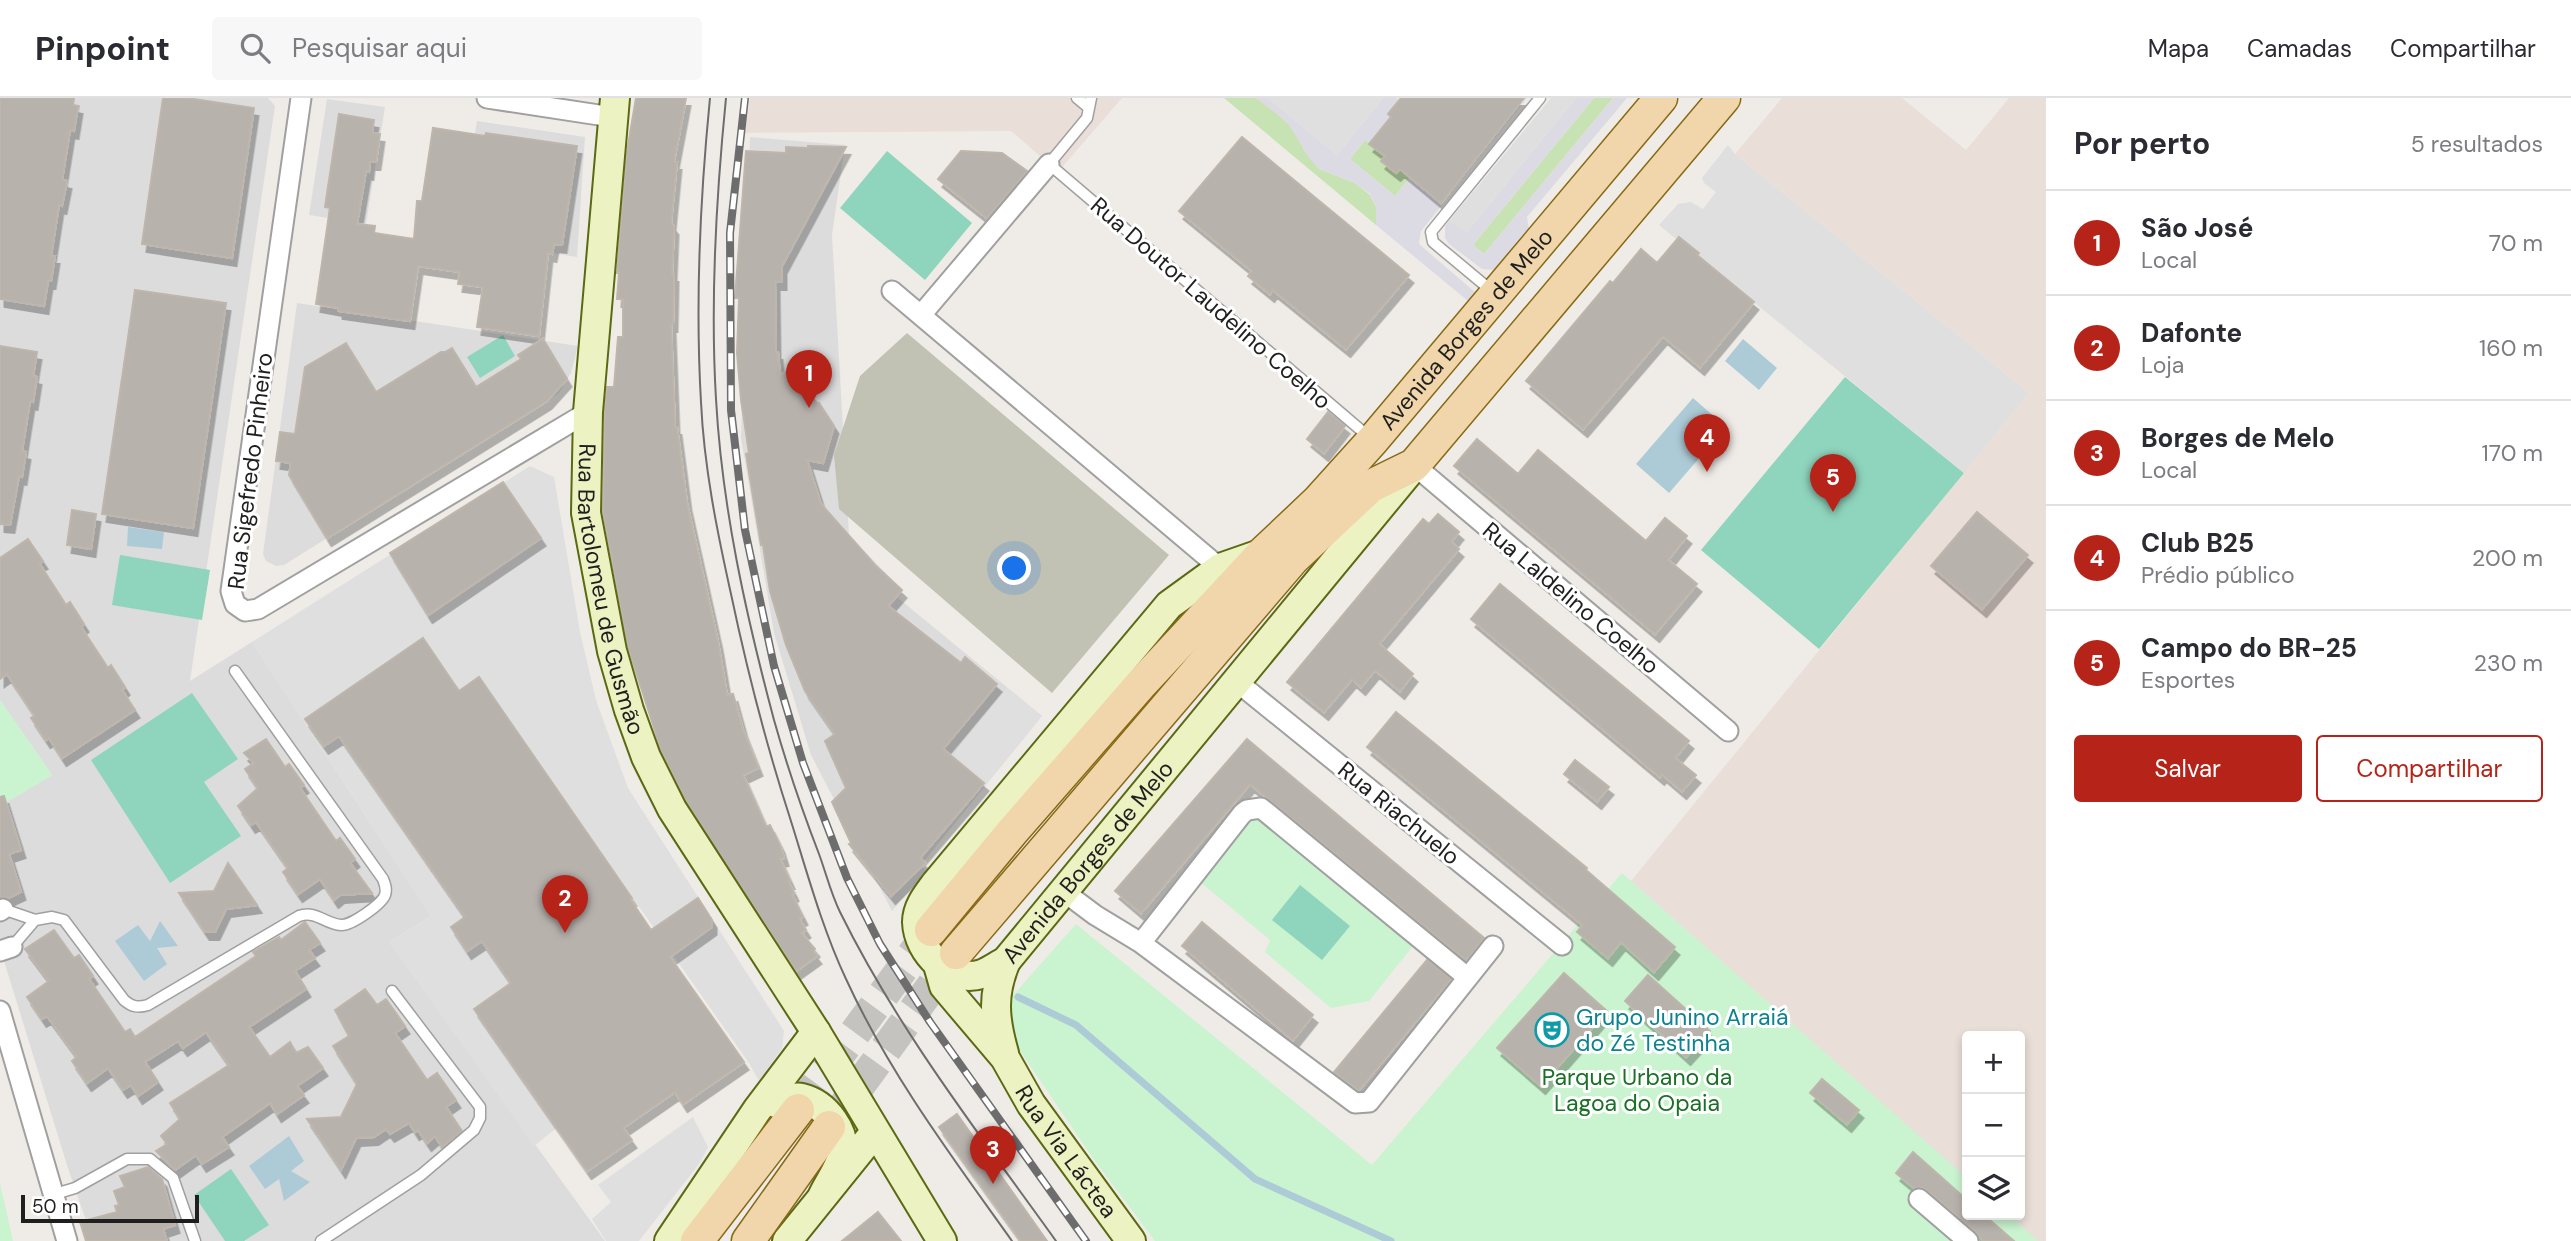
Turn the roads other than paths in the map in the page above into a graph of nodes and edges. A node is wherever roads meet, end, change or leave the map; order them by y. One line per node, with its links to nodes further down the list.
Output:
1 (301, 98): 17 (street, Rua Sigefredo Pinheiro)
2 (487, 98): 9 (street)
3 (1077, 98): 8 (lane)
4 (1540, 98): 15 (lane)
5 (1661, 98): 12 (main road, Avenida Borges de Melo)
6 (1670, 98): 11 (main road)
7 (1724, 98): 11 (main road, Avenida Borges de Melo)
8 (1090, 103): 10 (lane)
9 (614, 107): 17 (street, Rua Bartolomeu de Gusmão)
10 (1049, 164): 16 (street); 18 (lane, Rua Doutor Laudelino Coelho)
11 (1664, 169): 13 (main road, Avenida Borges de Melo)
12 (1601, 170): 13 (main road); 15 (main road, Avenida Borges de Melo)
13 (1583, 265): 19 (main road, Avenida Borges de Melo)
14 (892, 291): 16 (street)
15 (1496, 295): 18 (main road, Avenida Borges de Melo)
16 (921, 315): 21 (street)
17 (588, 412): 38 (street, Rua Bartolomeu de Gusmão)
18 (1373, 440): 20 (main road, Avenida Borges de Melo)
19 (1414, 465): 23 (street, Avenida Borges de Melo); 24 (street, Rua Laldelino Coelho); 34 (main road, Avenida Borges de Melo)
20 (1263, 553): 21 (street, Avenida Borges de Melo); 28 (main road, Avenida Borges de Melo)
21 (1220, 568): 34 (street, Avenida Borges de Melo)
22 (235, 671): 27 (lane)
23 (1236, 681): 25 (street, Avenida Borges de Melo); 30 (street, Rua Riachuelo)
24 (1728, 731)
25 (1063, 891): 29 (street); 33 (street, Avenida Borges de Melo)
26 (2, 910): 27 (lane)
27 (35, 919): 32 (lane)
28 (931, 930)
29 (1141, 943): 35 (street); 35 (street)
30 (1562, 945)
31 (1493, 946): 35 (street)
32 (6, 949)
33 (1006, 961): 34 (street, Avenida Borges de Melo); 39 (street, Rua Via Láctea)
34 (946, 973): 39 (street, Rua Via Láctea)
35 (1467, 977)
36 (393, 990): 49 (lane)
37 (0, 1011): 44 (street)
38 (816, 1032): 40 (street); 43 (street, Rua Bartolomeu de Gusmão)
39 (1005, 1058): 55 (street, Rua Via Láctea)
40 (757, 1110): 45 (street); 50 (street)
41 (798, 1110): 51 (main road)
42 (829, 1127): 52 (main road)
43 (875, 1132): 45 (street); 54 (street, Rua Bartolomeu de Gusmão)
44 (55, 1194): 47 (street); 48 (lane)
45 (823, 1195): 53 (street)
46 (1919, 1199): 56 (street)
47 (67, 1241)
48 (195, 1241)
49 (321, 1241)
50 (669, 1241)
51 (697, 1241)
52 (748, 1241)
53 (787, 1241)
54 (942, 1241)
55 (1131, 1241)
56 (1968, 1241)

